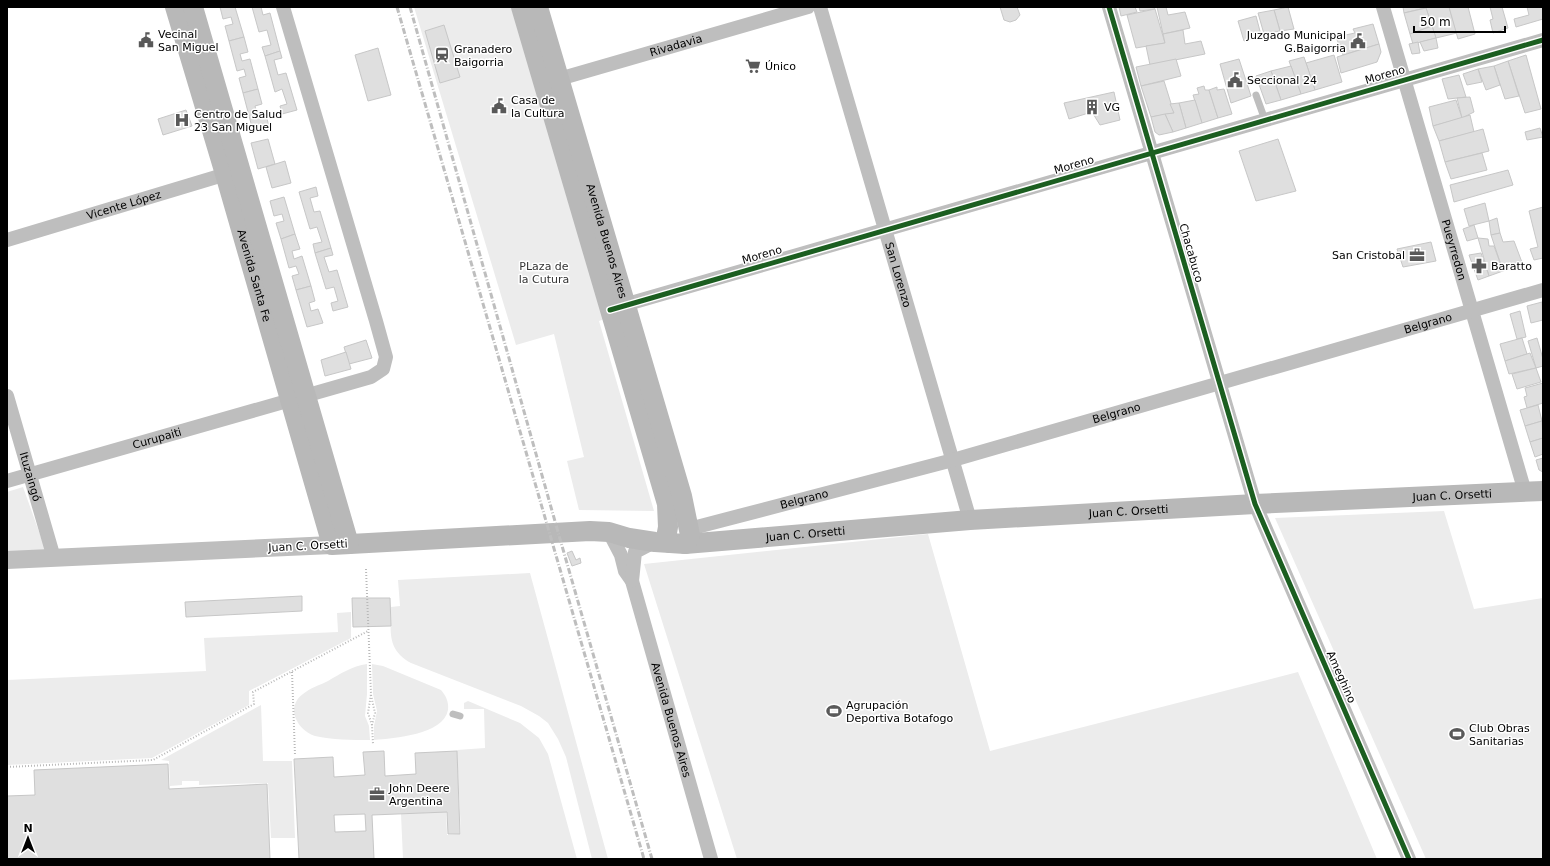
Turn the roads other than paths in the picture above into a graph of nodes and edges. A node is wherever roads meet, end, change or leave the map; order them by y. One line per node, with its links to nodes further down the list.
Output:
1 (176, 7): 16 (main road, Avenida Santa Fe)
2 (193, 7): 16 (main road, Avenida Santa Fe)
3 (283, 7): 24 (street, Curupaiti)
4 (521, 7): 12 (main road, Avenida Buenos Aires)
5 (538, 7): 12 (main road, Avenida Buenos Aires)
6 (808, 7): 12 (street, Rivadavia)
7 (820, 7): 17 (street, San Lorenzo)
8 (1109, 7): 15 (street, Chacabuco)
9 (1383, 7): 11 (street, Pueyrredon)
10 (1543, 40): 11 (street, Moreno)
11 (1404, 80): 14 (street, Moreno); 21 (street, Pueyrredon)
12 (551, 81): 20 (main road, Avenida Buenos Aires)
13 (1256, 94): 14 (lane)
14 (1265, 120): 15 (street, Moreno)
15 (1152, 153): 17 (street, Moreno); 22 (street, Chacabuco)
16 (233, 172): 18 (street, Vicente López); 24 (main road, Avenida Santa Fe)
17 (886, 230): 20 (street, Moreno); 25 (street, San Lorenzo)
18 (7, 240)
19 (1543, 290): 21 (street, Belgrano)
20 (618, 307): 32 (main road, Avenida Buenos Aires)
21 (1472, 310): 22 (street, Belgrano); 28 (street, Pueyrredon)
22 (1219, 383): 25 (street, Belgrano); 29 (street, Chacabuco)
23 (7, 396): 26 (street, Ituzaingó)
24 (298, 398): 26 (street, Curupaiti); 33 (main road, Avenida Santa Fe)
25 (953, 460): 30 (street, San Lorenzo); 32 (street, Belgrano)
26 (29, 474): 27 (street, Curupaiti); 34 (street, Ituzaingó)
27 (7, 481)
28 (1534, 492): 29 (main road, Juan C. Orsetti)
29 (1255, 504): 30 (main road, Juan C. Orsetti); 40 (street, Ameghino)
30 (970, 520): 32 (main road, Juan C. Orsetti)
31 (609, 532): 32 (main road, Juan C. Orsetti); 33 (main road, Juan C. Orsetti); 36 (street, Avenida Buenos Aires)
32 (673, 537): 36 (street, Avenida Buenos Aires)
33 (340, 544): 34 (street, Juan C. Orsetti)
34 (54, 558): 35 (street, Juan C. Orsetti)
35 (7, 560)
36 (632, 581): 39 (street, Avenida Buenos Aires)
37 (452, 714): 38 (lane)
38 (460, 716)
39 (712, 859)
40 (1409, 859)

